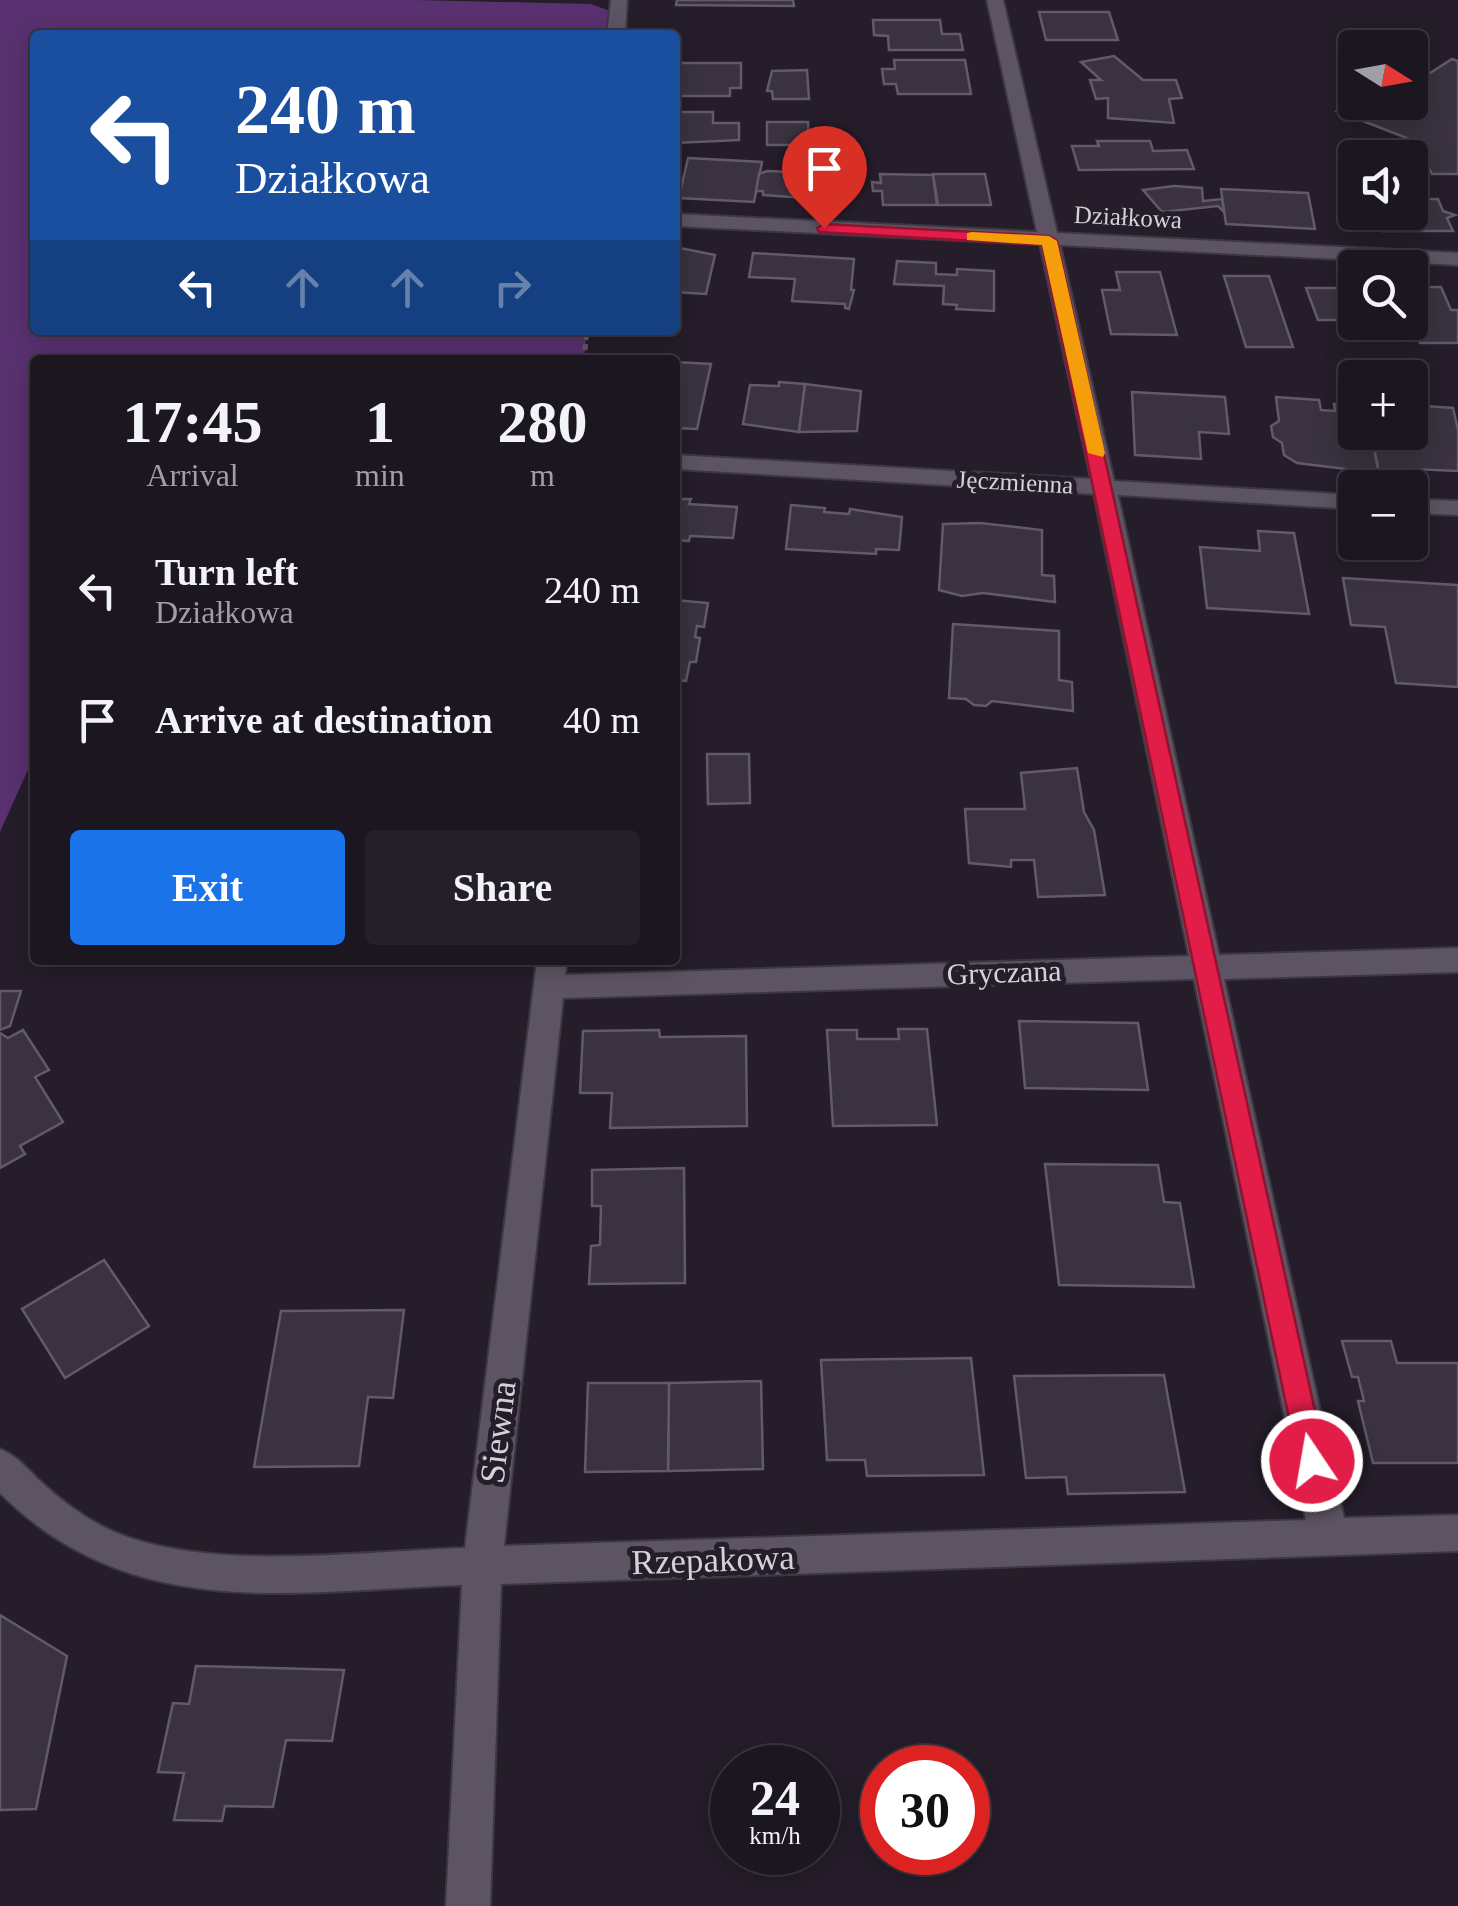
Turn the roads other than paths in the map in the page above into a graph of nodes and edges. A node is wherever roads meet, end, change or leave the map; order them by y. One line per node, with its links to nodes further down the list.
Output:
1 (619, 0): 3 (street)
2 (995, 0): 5 (street)
3 (616, 30)
4 (680, 220): 5 (street, Działkowa)
5 (1049, 241): 6 (street, Działkowa); 8 (street)
6 (1458, 260)
7 (680, 462): 8 (street, Jęczmienna)
8 (1104, 487): 9 (street, Jęczmienna); 13 (street)
9 (1338, 501)
10 (1428, 507): 11 (street)
11 (1458, 508)
12 (1458, 960): 13 (street, Gryczana)
13 (1205, 965): 14 (street, Gryczana); 17 (street)
14 (551, 973): 18 (street, Siewna)
15 (0, 1467): 18 (street, Rzepakowa)
16 (1458, 1533): 17 (street, Rzepakowa)
17 (1329, 1538): 18 (street, Rzepakowa)
18 (482, 1569): 19 (street, Siewna)
19 (468, 1906)

